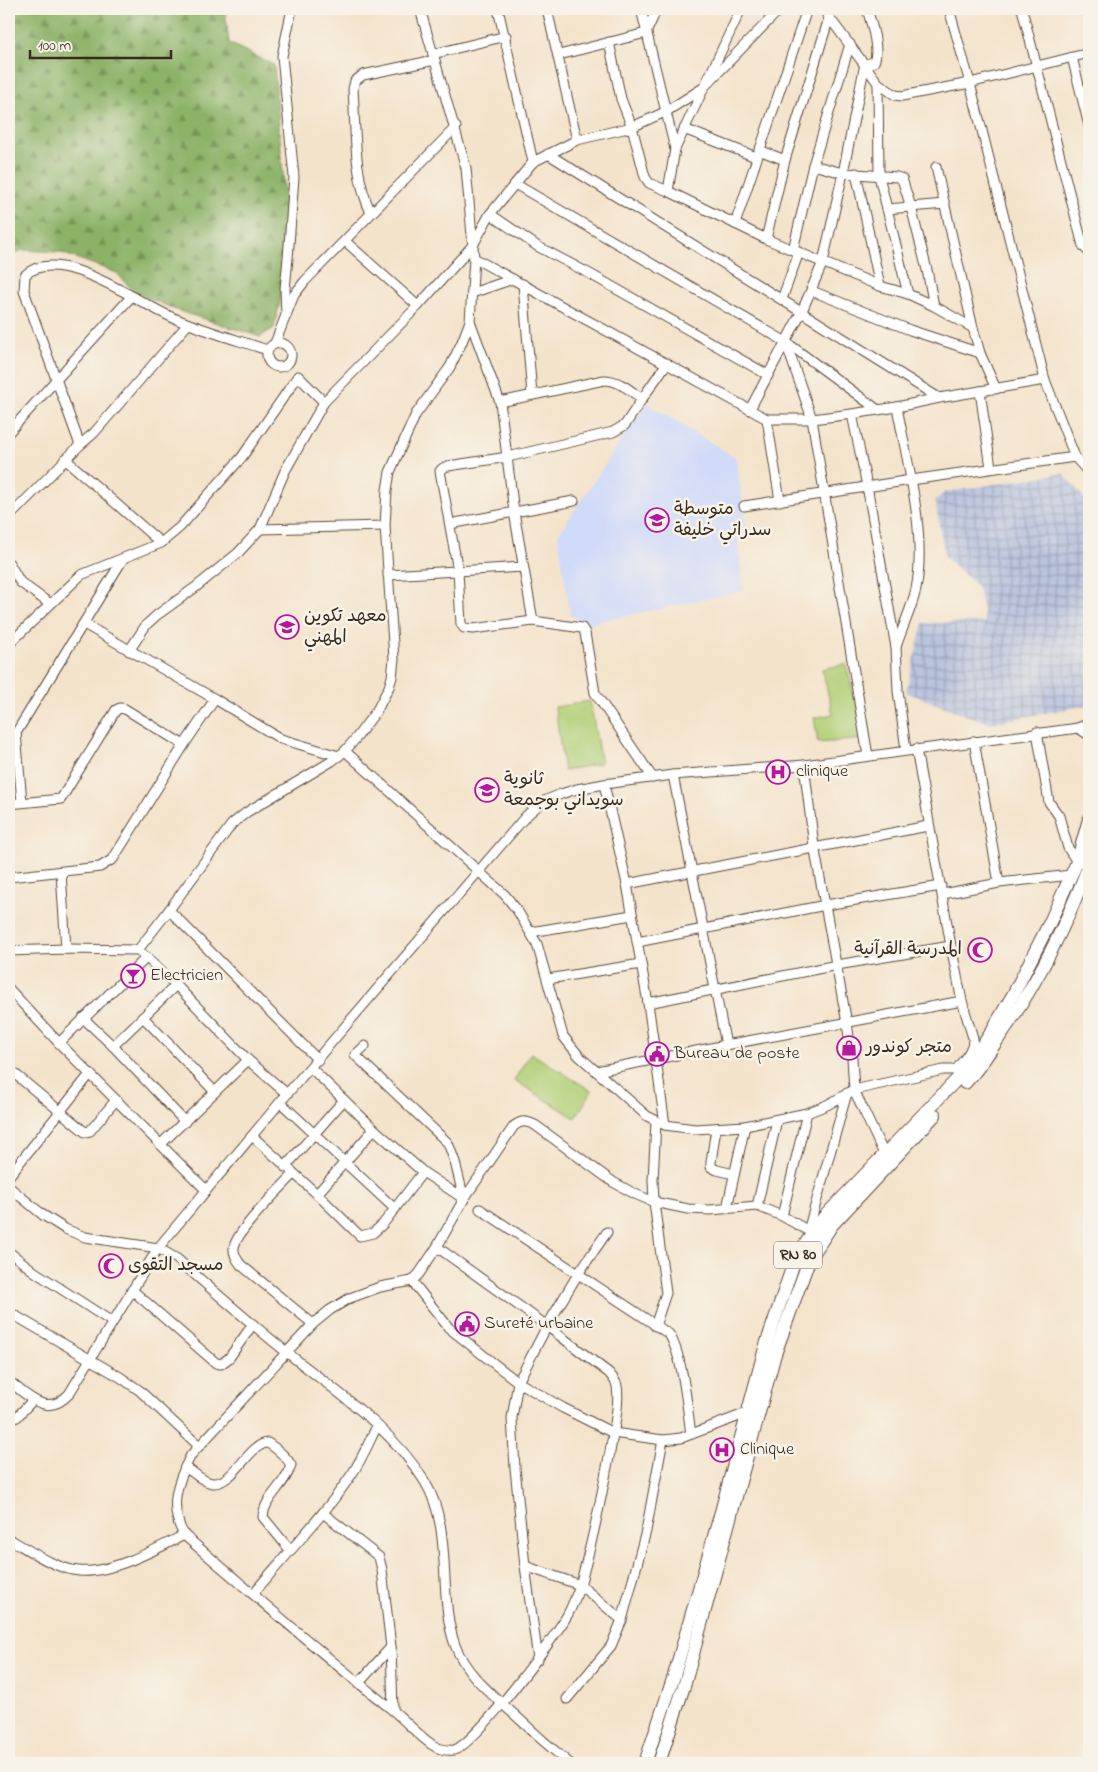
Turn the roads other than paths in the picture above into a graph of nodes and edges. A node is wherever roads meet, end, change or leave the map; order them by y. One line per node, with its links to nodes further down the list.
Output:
1 (292, 9): 70 (street)
2 (420, 9): 21 (street)
3 (498, 9): 16 (street)
4 (547, 9): 20 (street)
5 (641, 9): 15 (street)
6 (657, 9): 15 (street)
7 (741, 9): 27 (street)
8 (780, 9): 27 (street)
9 (807, 9): 36 (street)
10 (823, 9): 14 (street)
11 (867, 9): 23 (street)
12 (949, 9): 26 (street)
13 (1022, 9): 24 (street)
14 (829, 18): 18 (street); 37 (street)
15 (646, 33): 17 (street); 28 (street)
16 (506, 36): 21 (street); 38 (street)
17 (609, 42): 20 (street); 31 (street)
18 (850, 44): 23 (street); 39 (street)
19 (1089, 53): 22 (street)
20 (559, 55): 33 (street)
21 (434, 56): 30 (street); 49 (street)
22 (1072, 57): 24 (street); 29 (street)
23 (865, 64): 25 (street); 41 (street)
24 (1037, 65): 26 (street); 56 (street)
25 (878, 83): 26 (street); 43 (street)
26 (970, 83): 83 (street)
27 (703, 88): 28 (street); 32 (street)
28 (667, 111): 31 (street); 34 (street)
29 (1089, 126)
30 (456, 127): 49 (street); 54 (street)
31 (632, 127): 33 (street); 45 (street)
32 (684, 129): 34 (street); 36 (street)
33 (578, 140): 35 (street)
34 (675, 149): 45 (street)
35 (548, 154): 38 (street); 66 (street)
36 (757, 154): 37 (street); 51 (street)
37 (784, 160): 52 (street)
38 (533, 162): 44 (street)
39 (813, 165): 41 (street); 55 (street)
40 (936, 167): 46 (street)
41 (843, 173): 42 (street); 58 (street)
42 (856, 173): 43 (street); 61 (street)
43 (879, 176): 47 (street); 48 (street)
44 (515, 184): 50 (street); 74 (street)
45 (668, 190): 51 (street)
46 (945, 204): 47 (street); 73 (street)
47 (911, 207): 48 (street); 68 (street)
48 (887, 209): 64 (street)
49 (371, 213): 53 (street)
50 (490, 214): 54 (street); 80 (street)
51 (735, 224): 52 (street)
52 (766, 239): 55 (street)
53 (345, 241): 67 (street); 70 (street)
54 (473, 245): 57 (street); 67 (street)
55 (796, 251): 58 (street); 66 (street)
56 (1089, 252)
57 (474, 258): 59 (street); 63 (street)
58 (822, 262): 61 (street); 62 (street)
59 (513, 279): 60 (street); 63 (street)
60 (523, 284): 79 (street); 86 (street)
61 (880, 286): 64 (street)
62 (812, 291): 69 (street); 77 (street)
63 (472, 293): 71 (street)
64 (908, 294): 68 (street)
65 (131, 297): 72 (street); 82 (street); 82 (street)
66 (782, 299): 69 (street)
67 (418, 306): 89 (street)
68 (934, 306): 73 (street)
69 (802, 311): 74 (street); 87 (street)
70 (286, 316): 75 (street)
71 (470, 321): 90 (street); 113 (street)
72 (188, 324): 76 (street); 98 (street)
73 (973, 328): 77 (street)
74 (786, 342): 80 (street); 93 (street); 95 (street)
75 (275, 343): 76 (street); 78 (street)
76 (267, 350): 78 (street)
77 (980, 353): 84 (street)
78 (288, 363): 81 (street)
79 (667, 363): 88 (street); 92 (street)
80 (768, 375): 92 (street)
81 (298, 376): 89 (street); 115 (street)
82 (57, 380): 97 (street); 98 (street)
83 (1045, 380): 84 (street); 100 (street)
84 (996, 389): 85 (street)
85 (980, 391): 87 (street); 102 (street)
86 (532, 395): 88 (street); 90 (street)
87 (939, 398): 91 (street)
88 (642, 399): 99 (street)
89 (324, 402): 114 (street)
90 (500, 402): 99 (street)
91 (897, 407): 93 (street); 104 (street)
92 (750, 409): 96 (street)
93 (878, 410): 94 (street)
94 (852, 414): 95 (street); 105 (street)
95 (812, 418): 96 (street); 106 (street)
96 (767, 419): 108 (street)
97 (9, 432)
98 (80, 445): 101 (street)
99 (508, 457): 110 (street); 112 (street)
100 (1076, 458): 102 (street); 103 (street)
101 (65, 459): 111 (street); 115 (street)
102 (991, 468): 104 (street)
103 (1089, 473)
104 (910, 480): 105 (street); 125 (street)
105 (867, 486): 106 (street); 125 (street)
106 (825, 494): 108 (street); 138 (street)
107 (574, 500): 110 (street)
108 (780, 501): 109 (street)
109 (744, 506)
110 (514, 512): 112 (street); 118 (street)
111 (9, 516)
112 (450, 524): 119 (street)
113 (385, 526): 114 (street); 120 (street)
114 (260, 530): 126 (street)
115 (161, 543): 116 (street)
116 (123, 559): 121 (street); 123 (street)
117 (9, 564): 121 (street)
118 (523, 567): 119 (street); 122 (street)
119 (458, 571): 120 (street); 122 (street)
120 (388, 575): 137 (street)
121 (50, 604): 124 (street)
122 (533, 621): 141 (street)
123 (84, 624): 126 (street); 131 (street)
124 (9, 644)
125 (896, 648): 136 (street)
126 (129, 651): 127 (street)
127 (215, 699): 134 (street); 137 (street)
128 (1089, 723): 129 (street)
129 (1078, 728): 130 (street); 132 (street)
130 (1037, 732): 133 (street); 148 (street)
131 (13, 733): 143 (street)
132 (1089, 735)
133 (974, 742): 135 (street); 154 (street)
134 (184, 745): 143 (street); 150 (street)
135 (916, 748): 136 (street); 146 (street)
136 (906, 750): 138 (street)
137 (342, 753): 151 (street); 158 (street)
138 (868, 756): 139 (street)
139 (804, 764): 140 (street); 147 (street)
140 (673, 775): 141 (street); 149 (street)
141 (653, 778): 142 (street)
142 (604, 784): 151 (street); 155 (street)
143 (22, 802): 144 (street)
144 (9, 804)
145 (1089, 819): 148 (main road, RN 80)
146 (928, 826): 147 (street); 156 (street)
147 (814, 846): 149 (street); 157 (street)
148 (1083, 864): 152 (main road, RN 80); 169 (main road, RN 80)
149 (691, 871): 155 (street); 160 (street)
150 (61, 872): 153 (street); 164 (street)
151 (479, 872): 161 (street); 187 (street)
152 (1071, 875): 154 (street); 167 (main road, RN 80)
153 (9, 877)
154 (999, 883): 156 (street)
155 (627, 884): 159 (street)
156 (942, 890): 157 (street); 163 (street)
157 (826, 905): 160 (street); 171 (street)
158 (169, 910): 166 (street); 187 (street)
159 (632, 915): 161 (street); 162 (street)
160 (702, 929): 162 (street); 175 (street)
161 (532, 932): 172 (street)
162 (637, 942): 170 (street)
163 (951, 946): 171 (street); 176 (street)
164 (66, 949): 165 (street); 166 (street)
165 (9, 950)
166 (138, 950): 168 (street)
167 (1034, 954): 169 (main road); 190 (main road, RN 80)
168 (147, 957): 173 (street); 179 (street)
169 (1046, 960): 229 (main road, RN 80)
170 (641, 964): 172 (street); 177 (street)
171 (837, 965): 175 (street); 180 (street)
172 (548, 979): 189 (street)
173 (176, 985): 178 (street); 186 (street)
174 (9, 989): 181 (street)
175 (715, 991): 177 (street); 182 (street)
176 (962, 1001): 180 (street); 190 (street)
177 (648, 1003): 185 (street)
178 (142, 1017): 183 (street); 194 (street)
179 (83, 1018): 181 (street); 183 (street)
180 (847, 1023): 182 (street); 195 (street)
181 (59, 1043): 192 (street)
182 (726, 1045): 185 (street)
183 (113, 1046): 203 (street)
184 (365, 1046): 221 (street)
185 (656, 1059): 189 (street); 204 (street)
186 (248, 1060): 194 (street); 196 (street)
187 (318, 1060): 188 (street)
188 (311, 1068): 196 (street); 198 (street)
189 (597, 1071): 204 (street)
190 (960, 1071): 195 (street); 211 (main road, RN 80)
191 (12, 1072): 193 (street); 200 (street)
192 (90, 1074): 197 (street); 200 (street)
193 (9, 1082)
194 (216, 1092): 203 (street)
195 (851, 1092): 201 (street); 211 (street); 229 (street)
196 (287, 1094): 199 (street)
197 (116, 1100): 200 (street); 210 (street)
198 (344, 1100): 207 (street); 208 (street)
199 (280, 1102): 208 (street); 209 (street)
200 (60, 1112): 217 (street)
201 (807, 1113): 202 (street); 227 (street)
202 (777, 1120): 205 (street); 223 (street)
203 (185, 1122): 210 (street)
204 (660, 1123): 206 (street); 222 (street)
205 (745, 1126): 206 (street); 216 (street)
206 (716, 1128): 216 (street)
207 (374, 1129): 212 (street); 214 (street)
208 (315, 1134): 212 (street); 213 (street)
209 (252, 1136): 213 (street); 219 (street)
210 (161, 1144): 219 (street)
211 (884, 1154): 229 (main road, RN 80)
212 (344, 1162): 220 (street); 225 (street)
213 (286, 1167): 215 (street)
214 (423, 1172): 221 (street); 225 (street)
215 (294, 1174): 220 (street); 239 (street)
216 (734, 1174): 224 (street)
217 (9, 1176)
218 (9, 1188): 231 (street)
219 (206, 1190): 231 (street)
220 (316, 1194): 225 (street)
221 (464, 1199): 222 (street); 230 (street)
222 (654, 1202): 224 (street); 241 (street)
223 (756, 1206): 224 (street); 227 (street)
224 (727, 1208)
225 (395, 1209)
226 (480, 1209): 233 (street)
227 (782, 1216): 229 (street)
228 (607, 1232): 233 (street)
229 (814, 1234): 247 (main road, RN 80); 271 (main road, RN 80)
230 (437, 1247): 234 (street); 240 (street)
231 (158, 1248): 235 (street); 238 (street)
232 (9, 1252): 237 (street)
233 (578, 1274): 240 (street); 241 (street)
234 (412, 1281): 239 (street); 245 (street)
235 (132, 1290): 237 (street); 238 (street)
236 (9, 1312): 243 (street)
237 (112, 1322): 243 (street)
238 (253, 1324): 242 (street)
239 (313, 1324): 242 (street)
240 (547, 1326): 245 (street); 250 (street)
241 (655, 1326): 251 (street)
242 (287, 1353): 249 (street); 253 (street)
243 (90, 1359): 246 (street); 253 (street)
244 (9, 1382): 246 (street)
245 (518, 1382): 250 (street); 259 (street)
246 (33, 1400): 248 (street)
247 (747, 1413): 251 (street); 270 (main road, RN 80)
248 (9, 1420)
249 (377, 1426): 255 (street); 267 (street)
250 (613, 1433): 252 (street); 260 (street)
251 (691, 1434): 252 (street)
252 (663, 1440): 262 (street)
253 (199, 1446): 254 (street)
254 (185, 1467): 256 (street); 258 (street)
255 (324, 1513): 258 (street); 263 (street)
256 (184, 1535): 257 (street); 261 (street)
257 (9, 1539)
258 (290, 1550): 261 (street)
259 (525, 1566): 260 (street); 264 (street)
260 (580, 1585): 262 (street); 264 (street)
261 (253, 1594): 265 (street)
262 (622, 1620): 266 (street)
263 (391, 1648): 265 (street); 268 (street)
264 (538, 1659): 267 (street)
265 (358, 1684): 268 (street)
266 (567, 1699)
267 (502, 1703): 268 (street); 269 (street)
268 (393, 1710)
269 (569, 1763)
270 (646, 1763)
271 (659, 1763)

